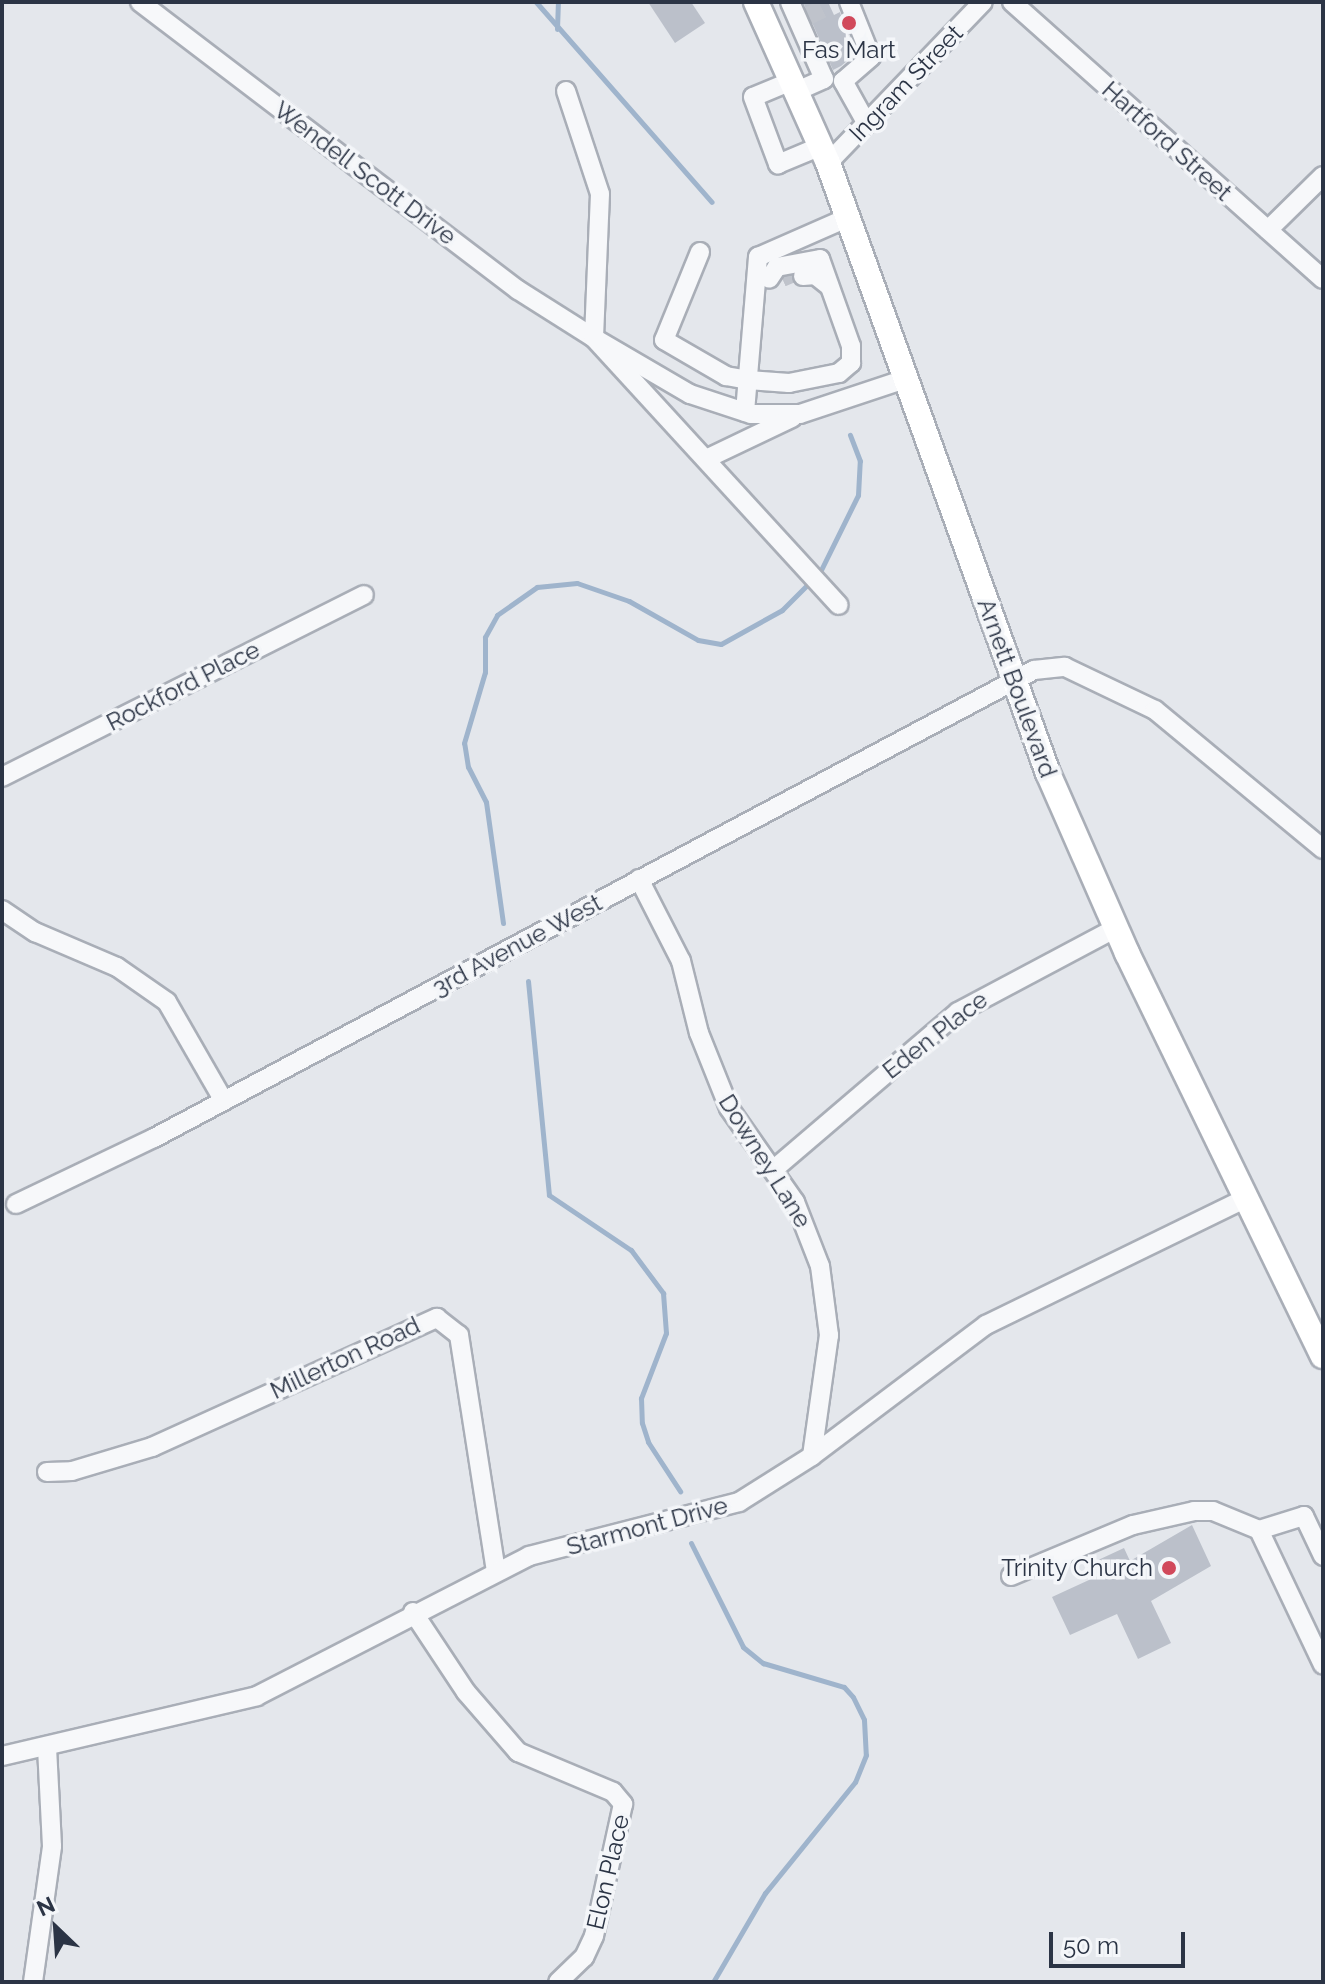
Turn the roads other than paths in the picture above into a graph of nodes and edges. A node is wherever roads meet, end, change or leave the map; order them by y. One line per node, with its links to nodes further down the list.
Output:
1 (140, 2): 23 (street, Wendell Scott Drive)
2 (788, 2): 6 (street); 9 (street)
3 (849, 2): 7 (street)
4 (983, 2): 13 (street, Ingram Street)
5 (1012, 2): 17 (street, Hartford Street)
6 (760, 8): 11 (main road, Arnett Boulevard)
7 (866, 36): 8 (street); 10 (street)
8 (848, 45)
9 (824, 79): 10 (street); 11 (street)
10 (843, 81): 13 (street)
11 (796, 85): 14 (main road, Arnett Boulevard); 14 (street)
12 (566, 91): 23 (street)
13 (867, 124): 14 (street, Ingram Street)
14 (824, 154): 16 (main road, Arnett Boulevard)
15 (1323, 176): 17 (street)
16 (847, 218): 21 (street); 24 (main road, Arnett Boulevard)
17 (1268, 230): 20 (street, Hartford Street)
18 (700, 252): 25 (street)
19 (823, 266): 21 (street); 22 (street); 22 (street)
20 (1323, 279)
21 (773, 280): 25 (street)
22 (829, 286): 25 (street)
23 (594, 338): 26 (street, Wendell Scott Drive); 28 (street, Wendell Scott Drive)
24 (905, 379): 27 (street, Wendell Scott Drive); 31 (main road, Arnett Boulevard)
25 (748, 380): 26 (street)
26 (745, 412): 27 (street, Wendell Scott Drive)
27 (800, 414): 28 (street, Wendell Scott Drive)
28 (708, 458): 30 (street, Wendell Scott Drive)
29 (364, 595): 32 (street, Rockford Place)
30 (834, 601)
31 (1015, 681): 33 (street); 34 (street, 3rd Avenue West); 36 (main road, Arnett Boulevard)
32 (2, 777)
33 (1323, 849)
34 (639, 879): 37 (street, 3rd Avenue West); 38 (street, Downey Lane)
35 (2, 910): 37 (street)
36 (1116, 928): 38 (street, Eden Place); 39 (main road, Arnett Boulevard)
37 (224, 1101): 40 (street, 3rd Avenue West)
38 (773, 1170): 42 (street, Downey Lane)
39 (1246, 1198): 41 (main road, Arnett Boulevard); 42 (street, Starmont Drive)
40 (16, 1204)
41 (1323, 1356)
42 (812, 1456): 46 (street, Starmont Drive)
43 (47, 1472): 46 (street, Millerton Road)
44 (1259, 1530): 45 (street); 47 (street); 49 (street)
45 (1320, 1543)
46 (496, 1570): 48 (street, Starmont Drive)
47 (1011, 1576)
48 (413, 1612): 50 (street, Starmont Drive); 53 (street, Elon Place)
49 (1323, 1665)
50 (47, 1746): 51 (street, Starmont Drive); 52 (street)
51 (2, 1756)
52 (33, 1982)
53 (558, 1982)

